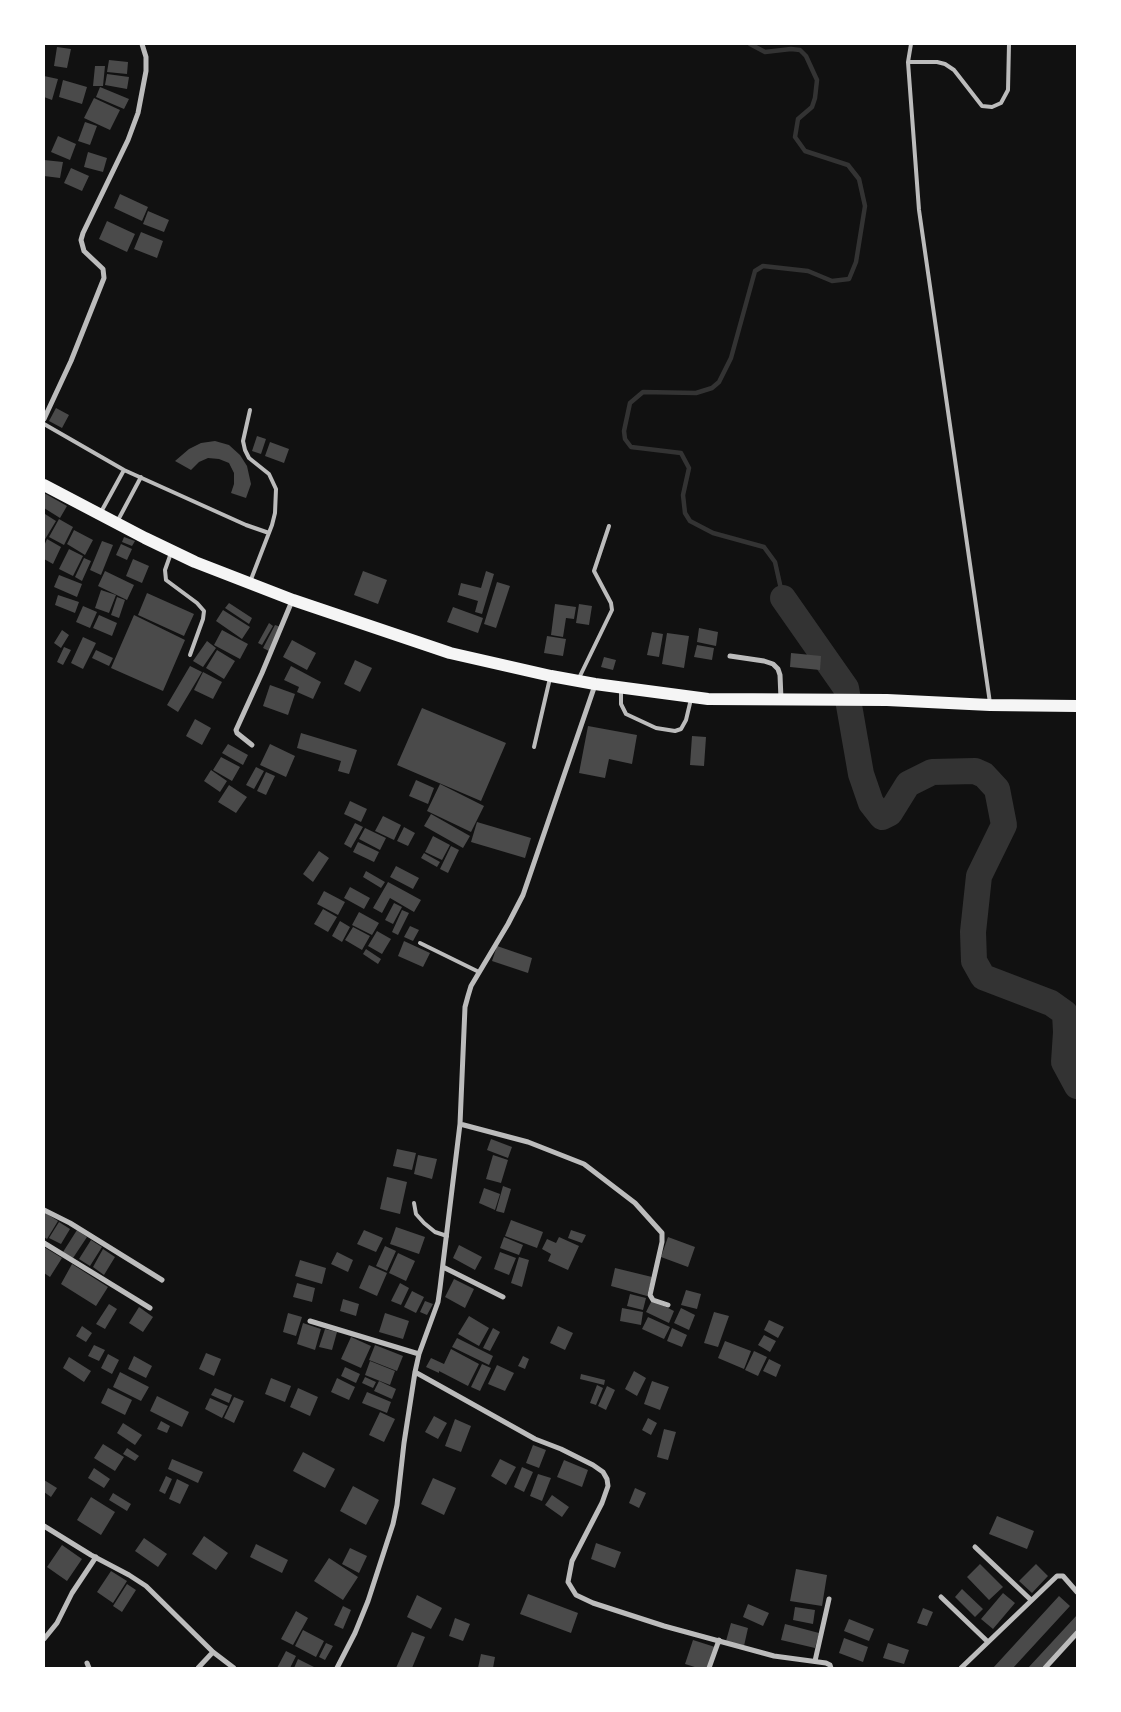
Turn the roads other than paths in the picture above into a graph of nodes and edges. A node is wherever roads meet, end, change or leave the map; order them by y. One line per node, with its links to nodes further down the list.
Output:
1 (142, 44): 6 (street)
2 (911, 44): 4 (lane)
3 (1009, 44): 4 (lane)
4 (908, 62): 26 (lane)
5 (250, 410): 14 (lane)
6 (44, 419)
7 (44, 424): 8 (lane)
8 (124, 470): 9 (lane); 11 (lane)
9 (141, 477): 12 (lane); 14 (lane)
10 (44, 485): 11 (main road)
11 (100, 514): 12 (main road)
12 (116, 523): 15 (main road)
13 (609, 526): 21 (lane)
14 (269, 533): 16 (lane)
15 (172, 551): 16 (main road); 18 (lane)
16 (249, 584): 17 (main road)
17 (292, 600): 20 (main road); 28 (street)
18 (190, 655)
19 (730, 656): 25 (street)
20 (551, 676): 21 (main road); 29 (lane)
21 (578, 680): 22 (main road)
22 (595, 684): 23 (main road); 31 (street)
23 (621, 688): 24 (main road); 24 (lane)
24 (692, 697): 25 (main road)
25 (780, 700): 26 (main road)
26 (990, 705): 27 (main road)
27 (1077, 706)
28 (252, 745)
29 (534, 747)
30 (420, 943): 31 (lane)
31 (479, 972): 32 (street)
32 (460, 1124): 35 (street); 40 (street)
33 (414, 1202): 35 (lane)
34 (44, 1210): 38 (street)
35 (447, 1236): 37 (street)
36 (44, 1243): 41 (street)
37 (442, 1267): 39 (street); 43 (street)
38 (162, 1280)
39 (504, 1297)
40 (668, 1305)
41 (150, 1308)
42 (310, 1321): 43 (street)
43 (419, 1354): 44 (street)
44 (415, 1372): 54 (street); 60 (street)
45 (44, 1526): 47 (street)
46 (975, 1547): 51 (street)
47 (96, 1557): 53 (street); 56 (street)
48 (1077, 1592): 51 (street)
49 (941, 1598): 55 (street)
50 (829, 1599): 57 (street)
51 (1031, 1600): 55 (street)
52 (1077, 1633): 64 (street)
53 (44, 1638)
54 (718, 1640): 57 (street); 61 (street)
55 (988, 1642): 63 (street)
56 (213, 1652): 58 (street); 59 (street)
57 (815, 1661): 62 (street)
58 (198, 1668)
59 (234, 1668)
60 (337, 1668)
61 (708, 1668)
62 (831, 1668)
63 (961, 1668)
64 (1045, 1668)

